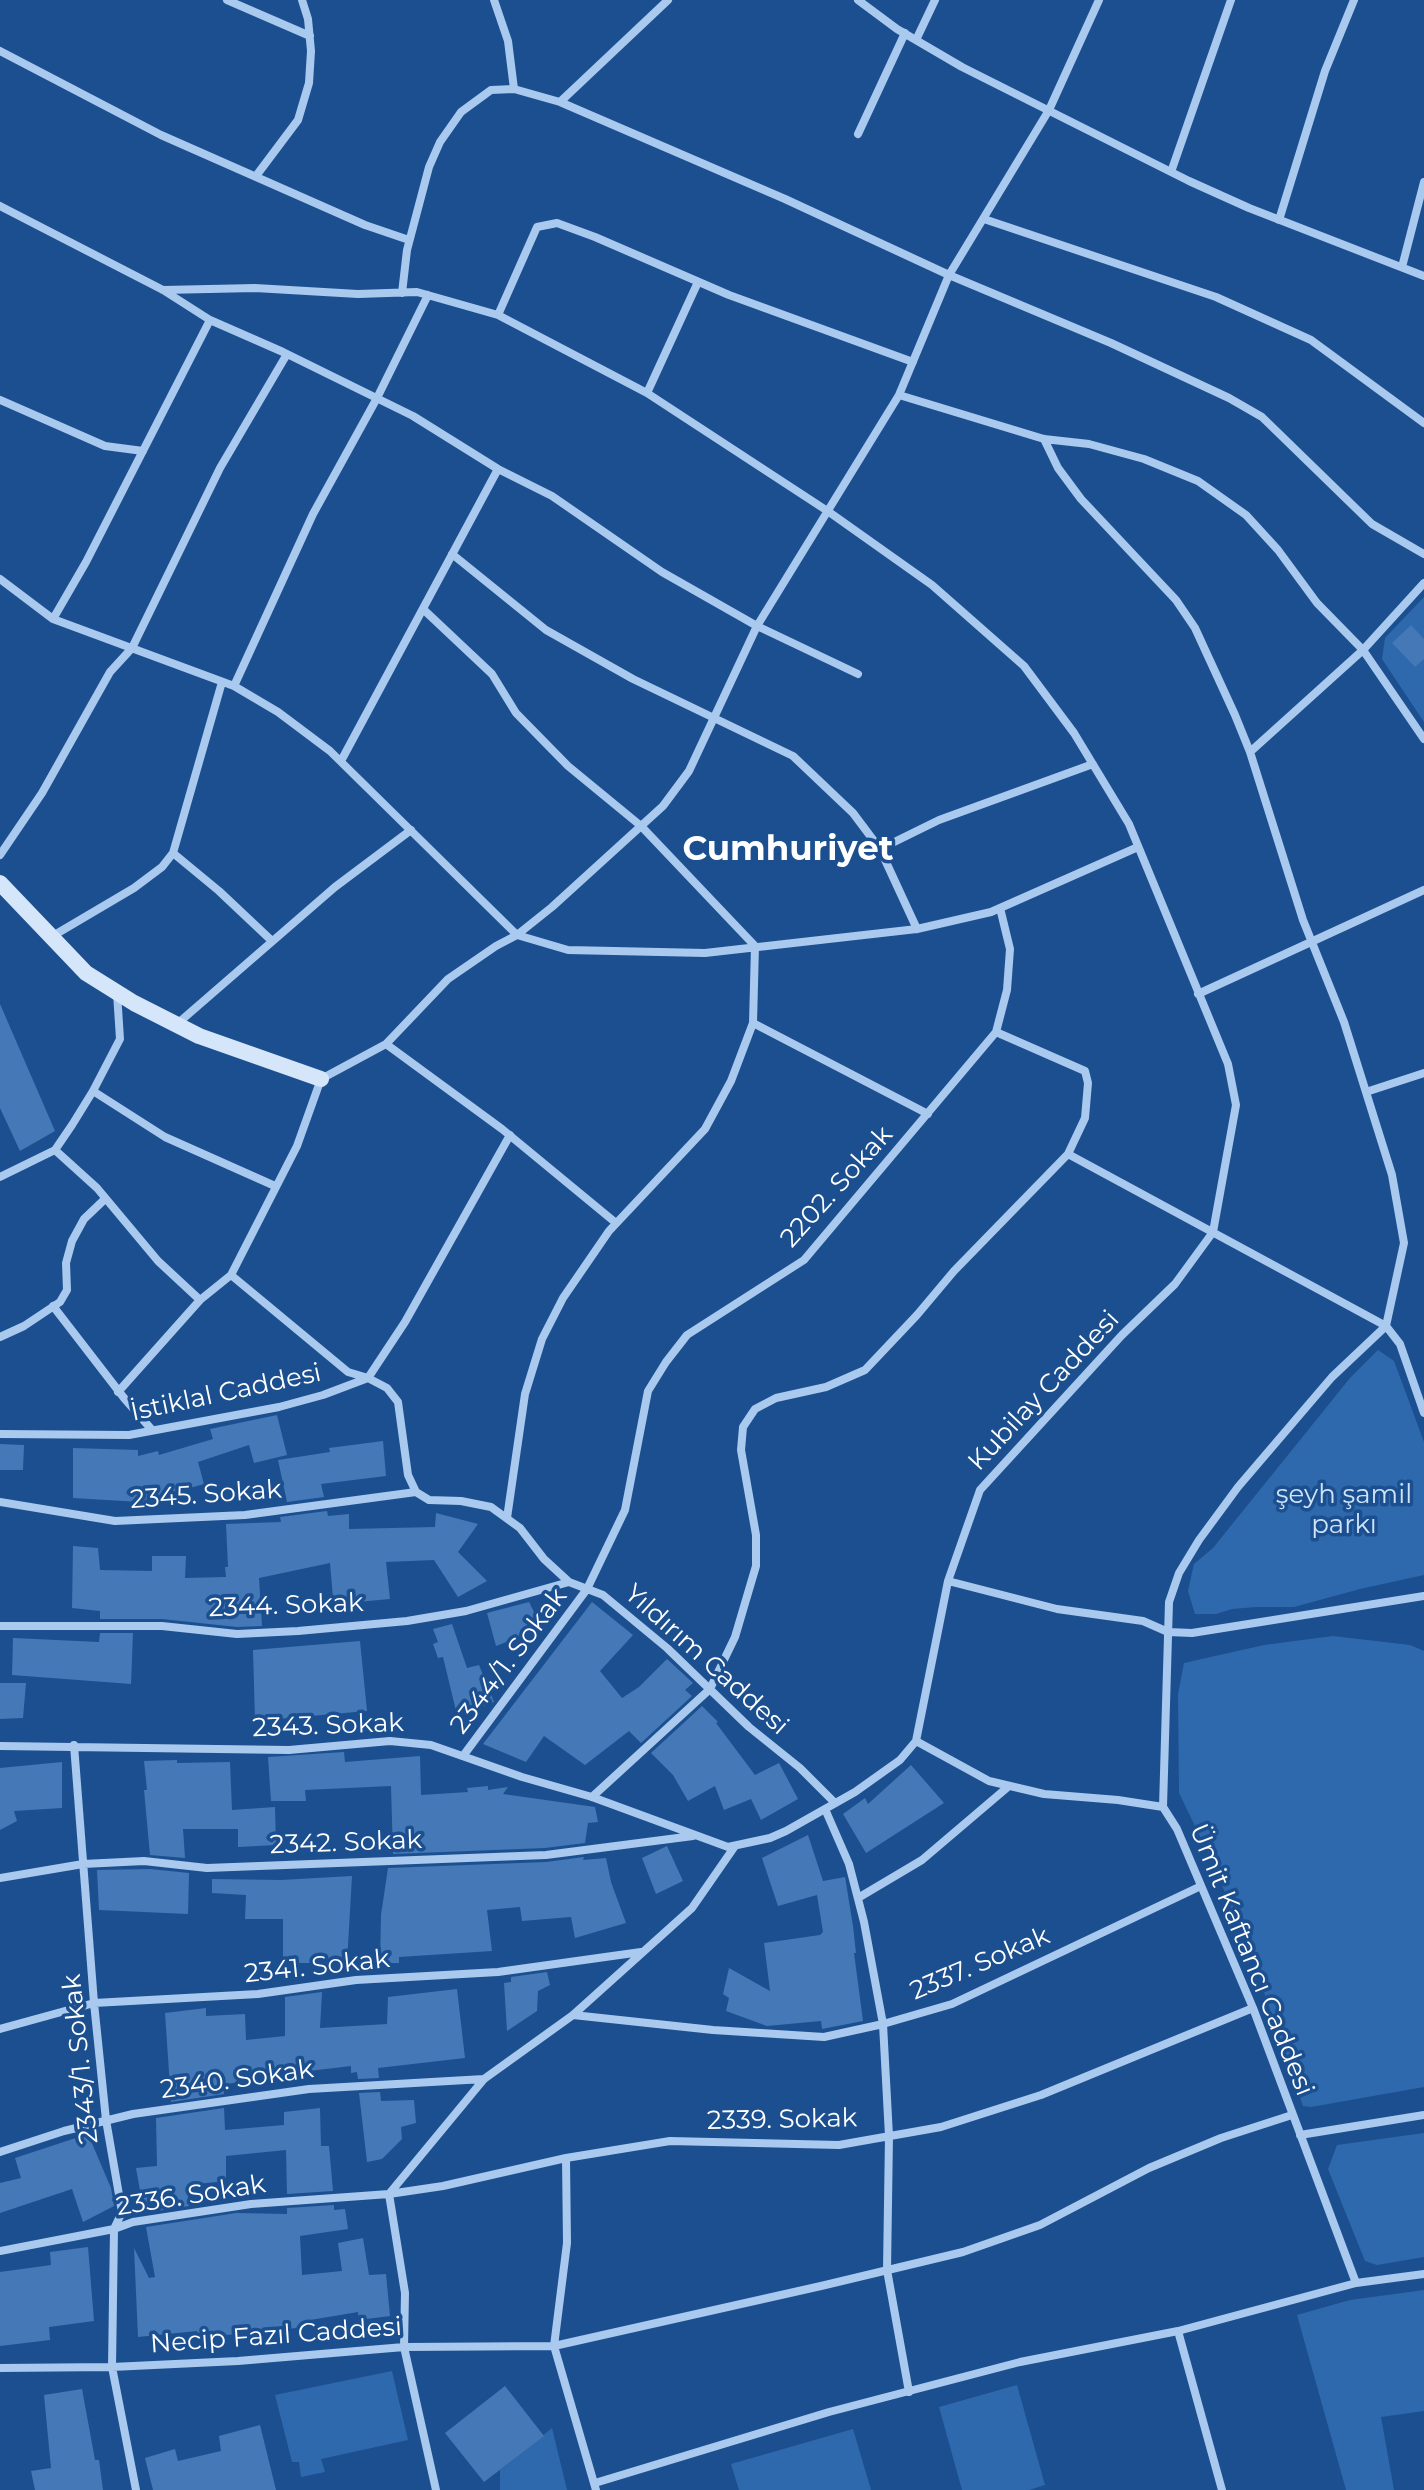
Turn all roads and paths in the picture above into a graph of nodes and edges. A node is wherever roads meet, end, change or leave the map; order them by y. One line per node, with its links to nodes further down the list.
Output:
1 (227, 0): 11 (street)
2 (302, 0): 11 (street)
3 (494, 0): 14 (street)
4 (668, 0): 15 (street)
5 (858, 0): 10 (street)
6 (935, 0): 12 (street)
7 (1099, 0): 16 (street)
8 (1231, 0): 18 (street)
9 (1354, 0): 23 (street)
10 (905, 33): 12 (street); 17 (street)
11 (310, 36): 19 (street)
12 (916, 40): 16 (street)
13 (0, 51): 19 (street)
14 (514, 89): 15 (street); 24 (street)
15 (560, 102): 26 (street)
16 (1049, 110): 18 (street); 22 (street)
17 (858, 134)
18 (1171, 172): 23 (street)
19 (256, 176): 24 (street)
20 (1424, 182): 25 (street)
21 (0, 206): 29 (street)
22 (984, 219): 26 (street); 40 (street)
23 (1279, 220): 25 (street)
24 (409, 240): 30 (street)
25 (1402, 267): 27 (street)
26 (949, 275): 35 (street); 46 (street)
27 (1424, 276)
28 (698, 282): 32 (street); 35 (street); 36 (street)
29 (163, 290): 30 (street); 33 (street)
30 (402, 293): 31 (street)
31 (428, 295): 32 (street); 38 (street)
32 (498, 315): 36 (street)
33 (210, 320): 34 (street); 42 (street)
34 (287, 354): 38 (street); 52 (street)
35 (913, 362): 37 (street)
36 (647, 393): 44 (street)
37 (899, 395): 41 (street); 44 (street)
38 (377, 398): 43 (street); 56 (street)
39 (0, 400): 42 (street)
40 (1424, 423)
41 (1044, 439): 53 (street); 59 (street)
42 (143, 451): 50 (street)
43 (498, 469): 45 (street); 51 (street)
44 (829, 512): 51 (street); 61 (street)
45 (452, 554): 49 (street); 57 (street)
46 (1424, 554)
47 (0, 579): 50 (street)
48 (1424, 583): 53 (street)
49 (423, 609): 60 (street); 62 (street)
50 (53, 619): 52 (street)
51 (757, 626): 54 (street); 57 (street)
52 (132, 648): 55 (street); 67 (street)
53 (1363, 650): 58 (street); 59 (street)
54 (858, 674)
55 (222, 682): 56 (street); 66 (street)
56 (234, 686): 60 (street)
57 (713, 718): 62 (street); 65 (street)
58 (1424, 739)
59 (1250, 752): 75 (street)
60 (341, 761): 63 (street)
61 (1093, 764): 64 (street); 65 (street)
62 (641, 826): 72 (street); 76 (street)
63 (411, 830): 72 (street); 74 (street)
64 (1138, 847): 70 (street); 78 (street)
65 (880, 849): 71 (street)
66 (173, 853): 73 (street); 74 (street)
67 (0, 855)
68 (0, 883): 73 (street)
69 (1424, 890): 75 (street)
70 (1000, 908): 71 (street); 81 (street, 2202. Sokak)
71 (917, 929): 76 (street)
72 (517, 935): 76 (street); 82 (street)
73 (50, 937): 77 (street)
74 (272, 941): 80 (street)
75 (1312, 944): 78 (street); 86 (street)
76 (755, 946): 79 (street)
77 (117, 992): 80 (street); 85 (street)
78 (1198, 994): 95 (street)
79 (753, 1023): 87 (street); 94 (street)
80 (176, 1025): 84 (street)
81 (996, 1032): 87 (street, 2202. Sokak); 90 (street)
82 (386, 1044): 84 (street); 88 (street)
83 (1424, 1073): 86 (street)
84 (321, 1079): 92 (street)
85 (93, 1091): 89 (street); 92 (street)
86 (1366, 1092): 99 (street)
87 (928, 1114): 111 (street, 2202. Sokak)
88 (510, 1135): 94 (street); 101 (street)
89 (55, 1150): 91 (street); 93 (street)
90 (1068, 1154): 95 (street); 115 (street)
91 (0, 1177)
92 (275, 1186): 96 (street)
93 (105, 1199): 97 (street); 98 (street)
94 (616, 1223): 108 (street)
95 (1213, 1232): 99 (street); 109 (street, Kubilay Caddesi)
96 (231, 1275): 97 (street); 101 (street)
97 (200, 1300): 102 (street)
98 (53, 1306): 100 (street); 102 (street)
99 (1386, 1326): 103 (street); 114 (street)
100 (0, 1337)
101 (368, 1378): 104 (street, İstiklal Caddesi); 106 (street)
102 (118, 1392): 104 (street)
103 (1424, 1413)
104 (152, 1430): 105 (street, İstiklal Caddesi)
105 (0, 1434)
106 (416, 1492): 107 (street, 2345. Sokak); 108 (street, Yıldırım Caddesi)
107 (0, 1502)
108 (507, 1518): 110 (street, Yıldırım Caddesi)
109 (948, 1581): 114 (street); 116 (street, Kubilay Caddesi)
110 (569, 1582): 111 (street, Yıldırım Caddesi); 113 (street, 2344. Sokak)
111 (587, 1589): 115 (street, Yıldırım Caddesi); 119 (street, 2344/1. Sokak)
112 (1424, 1596): 114 (street)
113 (0, 1626)
114 (1168, 1632): 123 (street)
115 (710, 1689): 121 (street); 122 (street, Yıldırım Caddesi)
116 (916, 1741): 120 (street, Ümit Kaftancı Caddesi); 122 (street)
117 (74, 1745): 118 (street, 2343. Sokak); 119 (street, 2343. Sokak); 127 (street, 2343/1. Sokak)
118 (0, 1746)
119 (463, 1756): 121 (street, 2343. Sokak)
120 (1009, 1786): 123 (street, Ümit Kaftancı Caddesi); 130 (street)
121 (592, 1797): 125 (street, 2343. Sokak)
122 (835, 1803): 124 (street)
123 (1163, 1807): 129 (street, Ümit Kaftancı Caddesi)
124 (825, 1809): 126 (street); 130 (street)
125 (694, 1836): 126 (street, 2343. Sokak); 127 (street, 2342. Sokak)
126 (736, 1845): 131 (street)
127 (83, 1864): 128 (street, 2342. Sokak); 132 (street, 2343/1. Sokak)
128 (0, 1878)
129 (1201, 1886): 133 (street, Ümit Kaftancı Caddesi); 135 (street, 2337. Sokak)
130 (858, 1898): 135 (street)
131 (641, 1952): 132 (street, 2341. Sokak); 134 (street)
132 (94, 2003): 136 (street, 2341. Sokak); 140 (street, 2343/1. Sokak)
133 (1253, 2008): 138 (street, Ümit Kaftancı Caddesi); 142 (street, 2339. Sokak)
134 (573, 2015): 135 (street, 2337. Sokak); 137 (street)
135 (883, 2024): 142 (street)
136 (0, 2029)
137 (484, 2079): 140 (street, 2340. Sokak); 145 (street)
138 (1292, 2115): 141 (street, Ümit Kaftancı Caddesi); 148 (street, Necip Fazıl Caddesi)
139 (1424, 2115): 141 (street)
140 (106, 2120): 143 (street, 2340. Sokak); 146 (street, 2343/1. Sokak)
141 (1300, 2135): 150 (street, Ümit Kaftancı Caddesi)
142 (889, 2136): 144 (street, 2339. Sokak); 148 (street)
143 (0, 2152)
144 (566, 2158): 145 (street, 2339. Sokak); 152 (street)
145 (389, 2194): 146 (street, 2336. Sokak); 153 (street)
146 (114, 2229): 147 (street, 2336. Sokak); 154 (street, 2343/1. Sokak)
147 (0, 2251)
148 (887, 2270): 152 (street, Necip Fazıl Caddesi); 156 (street)
149 (1424, 2274): 150 (street)
150 (1356, 2283): 151 (street)
151 (1178, 2331): 156 (street); 160 (street)
152 (554, 2346): 153 (street, Necip Fazıl Caddesi); 157 (street)
153 (404, 2347): 154 (street, Necip Fazıl Caddesi); 159 (street)
154 (112, 2367): 155 (street, Necip Fazıl Caddesi); 158 (street, 2343/1. Sokak)
155 (0, 2368)
156 (909, 2392): 157 (street)
157 (596, 2487)
158 (136, 2490)
159 (436, 2490)
160 (1222, 2490)

